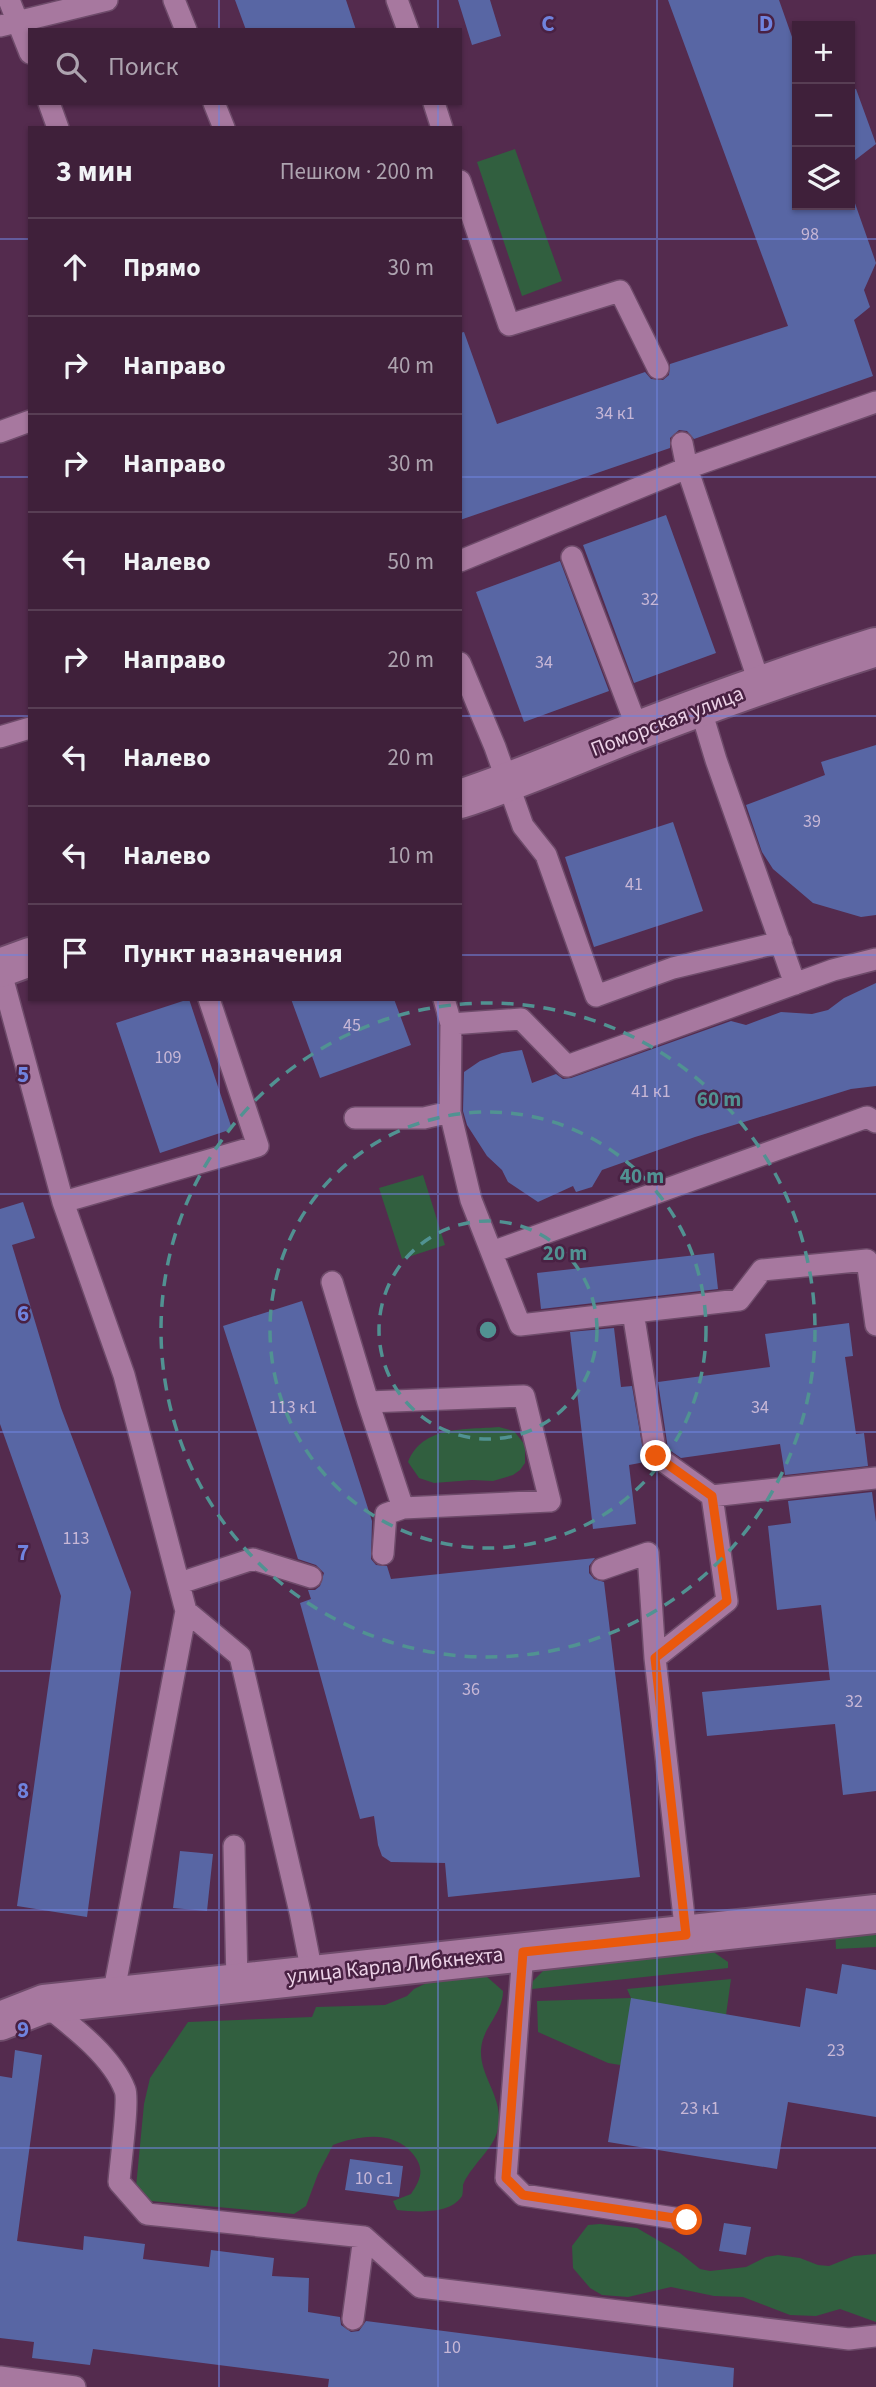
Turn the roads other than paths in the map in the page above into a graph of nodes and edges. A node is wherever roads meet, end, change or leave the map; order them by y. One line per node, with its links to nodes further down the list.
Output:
1 (9, 0): 5 (lane)
2 (107, 0): 5 (lane)
3 (174, 0): 6 (lane)
4 (397, 0): 7 (lane)
5 (9, 23): 8 (lane)
6 (185, 28)
7 (407, 28)
8 (28, 50)
9 (50, 105): 12 (lane)
10 (215, 105): 13 (lane)
11 (435, 105): 14 (lane)
12 (57, 126)
13 (223, 126)
14 (441, 126)
15 (462, 187): 16 (lane)
16 (658, 368)
17 (876, 402): 21 (lane)
18 (28, 422): 19 (lane)
19 (0, 432)
20 (682, 443): 21 (lane)
21 (687, 468): 23 (lane); 26 (lane)
22 (572, 557): 29 (lane)
23 (462, 560)
24 (876, 647): 26 (street, Поморская улица)
25 (462, 668): 31 (lane)
26 (760, 685): 27 (street, Поморская улица)
27 (700, 708): 29 (street, Поморская улица); 33 (lane)
28 (28, 728): 30 (lane)
29 (638, 730): 31 (street, Поморская улица)
30 (0, 737)
31 (508, 783): 32 (street, Поморская улица); 33 (lane)
32 (462, 798)
33 (781, 942): 37 (lane)
34 (28, 958): 36 (street)
35 (876, 959): 37 (lane)
36 (0, 969): 44 (lane)
37 (795, 984): 40 (lane)
38 (210, 1001): 44 (lane)
39 (445, 1001): 40 (lane)
40 (451, 1024): 41 (lane)
41 (450, 1112): 42 (lane); 45 (lane)
42 (355, 1118)
43 (876, 1122): 45 (lane)
44 (63, 1202): 56 (lane)
45 (492, 1252): 47 (lane)
46 (332, 1282): 49 (lane)
47 (633, 1312): 48 (lane); 51 (lane)
48 (876, 1325)
49 (368, 1402): 52 (lane); 52 (lane)
50 (876, 1478): 51 (lane)
51 (712, 1496): 58 (lane)
52 (403, 1508): 53 (lane)
53 (383, 1554)
54 (602, 1569): 58 (lane)
55 (311, 1577): 56 (lane)
56 (180, 1583): 57 (lane)
57 (186, 1611): 63 (lane); 65 (lane)
58 (655, 1658): 61 (lane)
59 (234, 1846): 64 (lane)
60 (876, 1914): 61 (street, улица Карла Либкнехта)
61 (686, 1935): 62 (street, улица Карла Либкнехта)
62 (523, 1952): 63 (street, улица Карла Либкнехта); 68 (lane)
63 (312, 1973): 64 (street, улица Карла Либкнехта)
64 (237, 1983): 65 (street, улица Карла Либкнехта)
65 (113, 1996): 66 (street, улица Карла Либкнехта)
66 (44, 2004): 67 (street, улица Карла Либкнехта); 69 (lane)
67 (0, 2021)
68 (687, 2220)
69 (364, 2237): 70 (lane); 71 (lane)
70 (354, 2319)
71 (876, 2336)
72 (0, 2377): 73 (lane)
73 (75, 2387)

